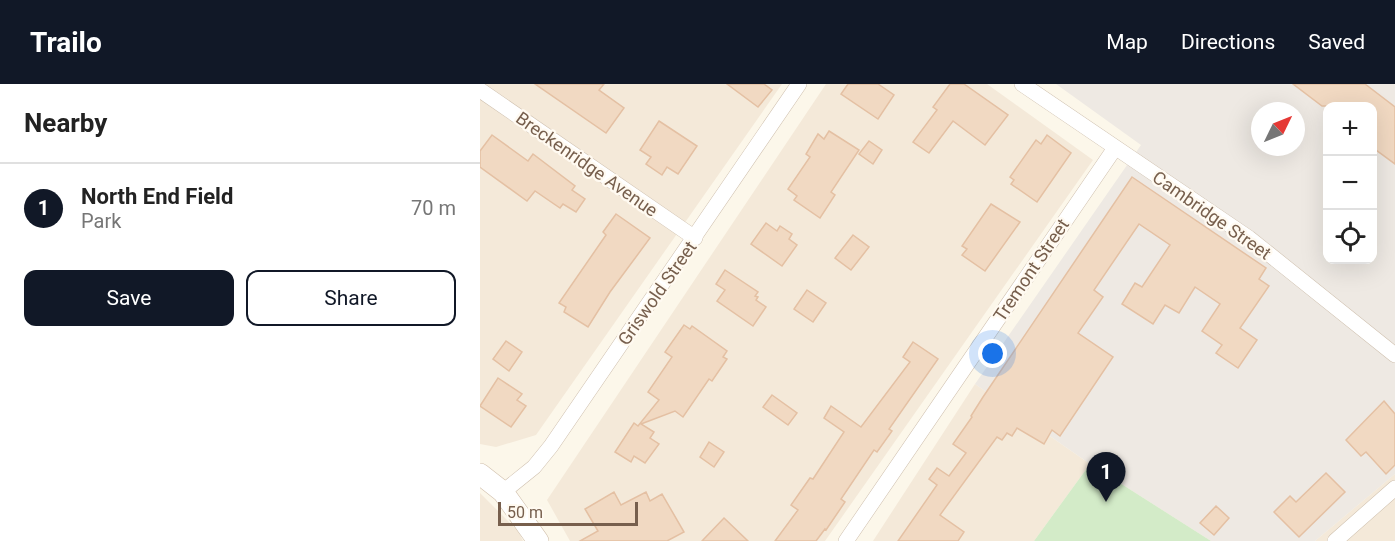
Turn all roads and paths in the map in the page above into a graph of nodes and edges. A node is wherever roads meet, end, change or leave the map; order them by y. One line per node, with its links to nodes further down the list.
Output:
1 (799, 84): 5 (street, Griswold Street)
2 (1022, 84): 4 (street, Cambridge Street)
3 (480, 90): 5 (street, Breckenridge Avenue)
4 (1115, 148): 6 (street, Cambridge Street); 11 (street, Tremont Street)
5 (694, 238): 9 (street, Griswold Street)
6 (1395, 355)
7 (480, 474): 9 (main road)
8 (1395, 488): 12 (street)
9 (503, 492): 10 (main road)
10 (538, 541)
11 (846, 541)
12 (1335, 541)

